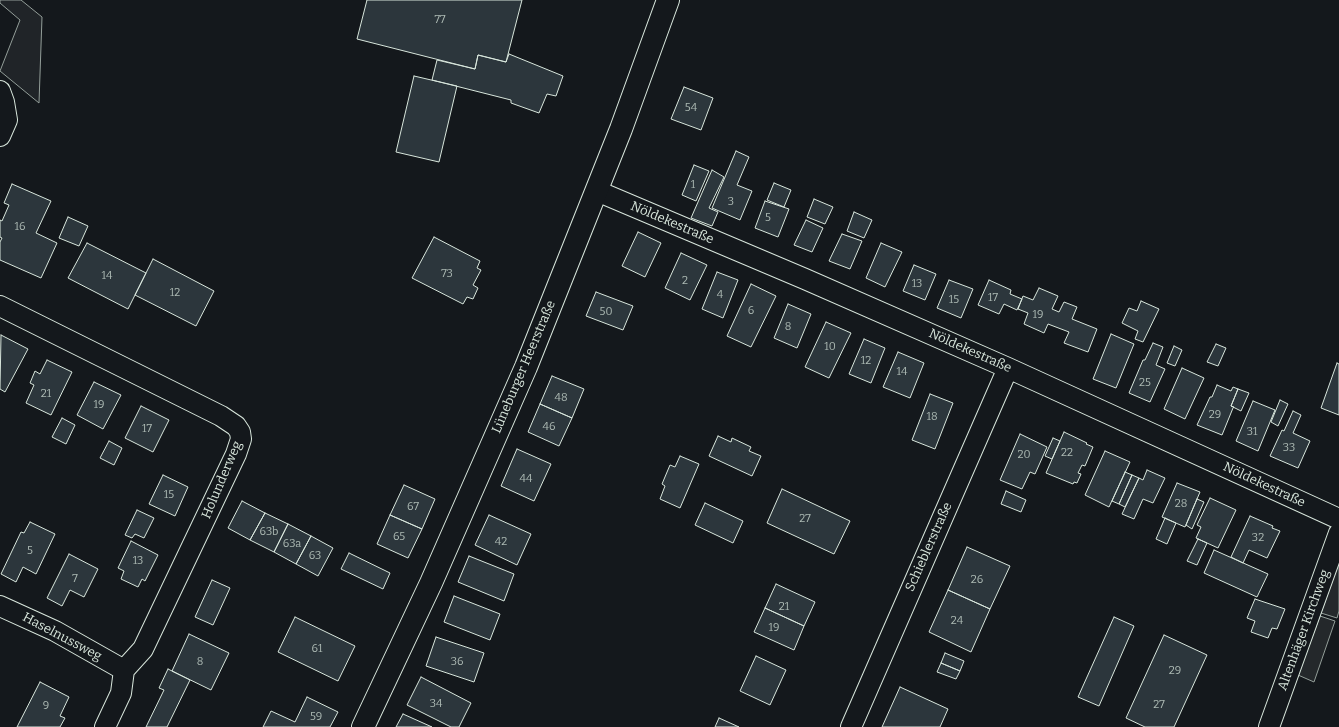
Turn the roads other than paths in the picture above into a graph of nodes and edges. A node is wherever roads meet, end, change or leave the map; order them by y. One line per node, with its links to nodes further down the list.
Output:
1 (668, 0): 4 (main road, Lüneburger Heerstraße)
2 (0, 91): 3 (street)
3 (0, 136)
4 (597, 191): 6 (street, Nöldekestraße); 12 (main road, Lüneburger Heerstraße)
5 (0, 306): 10 (street, Holunderweg)
6 (1008, 368): 7 (street, Nöldekestraße); 13 (street, Schieblerstraße)
7 (1339, 519)
8 (1339, 533): 14 (street, Altenhäger Kirchweg)
9 (0, 606): 10 (street, Haselnussweg)
10 (124, 670): 11 (street)
11 (105, 727)
12 (363, 727)
13 (851, 727)
14 (1269, 727)

